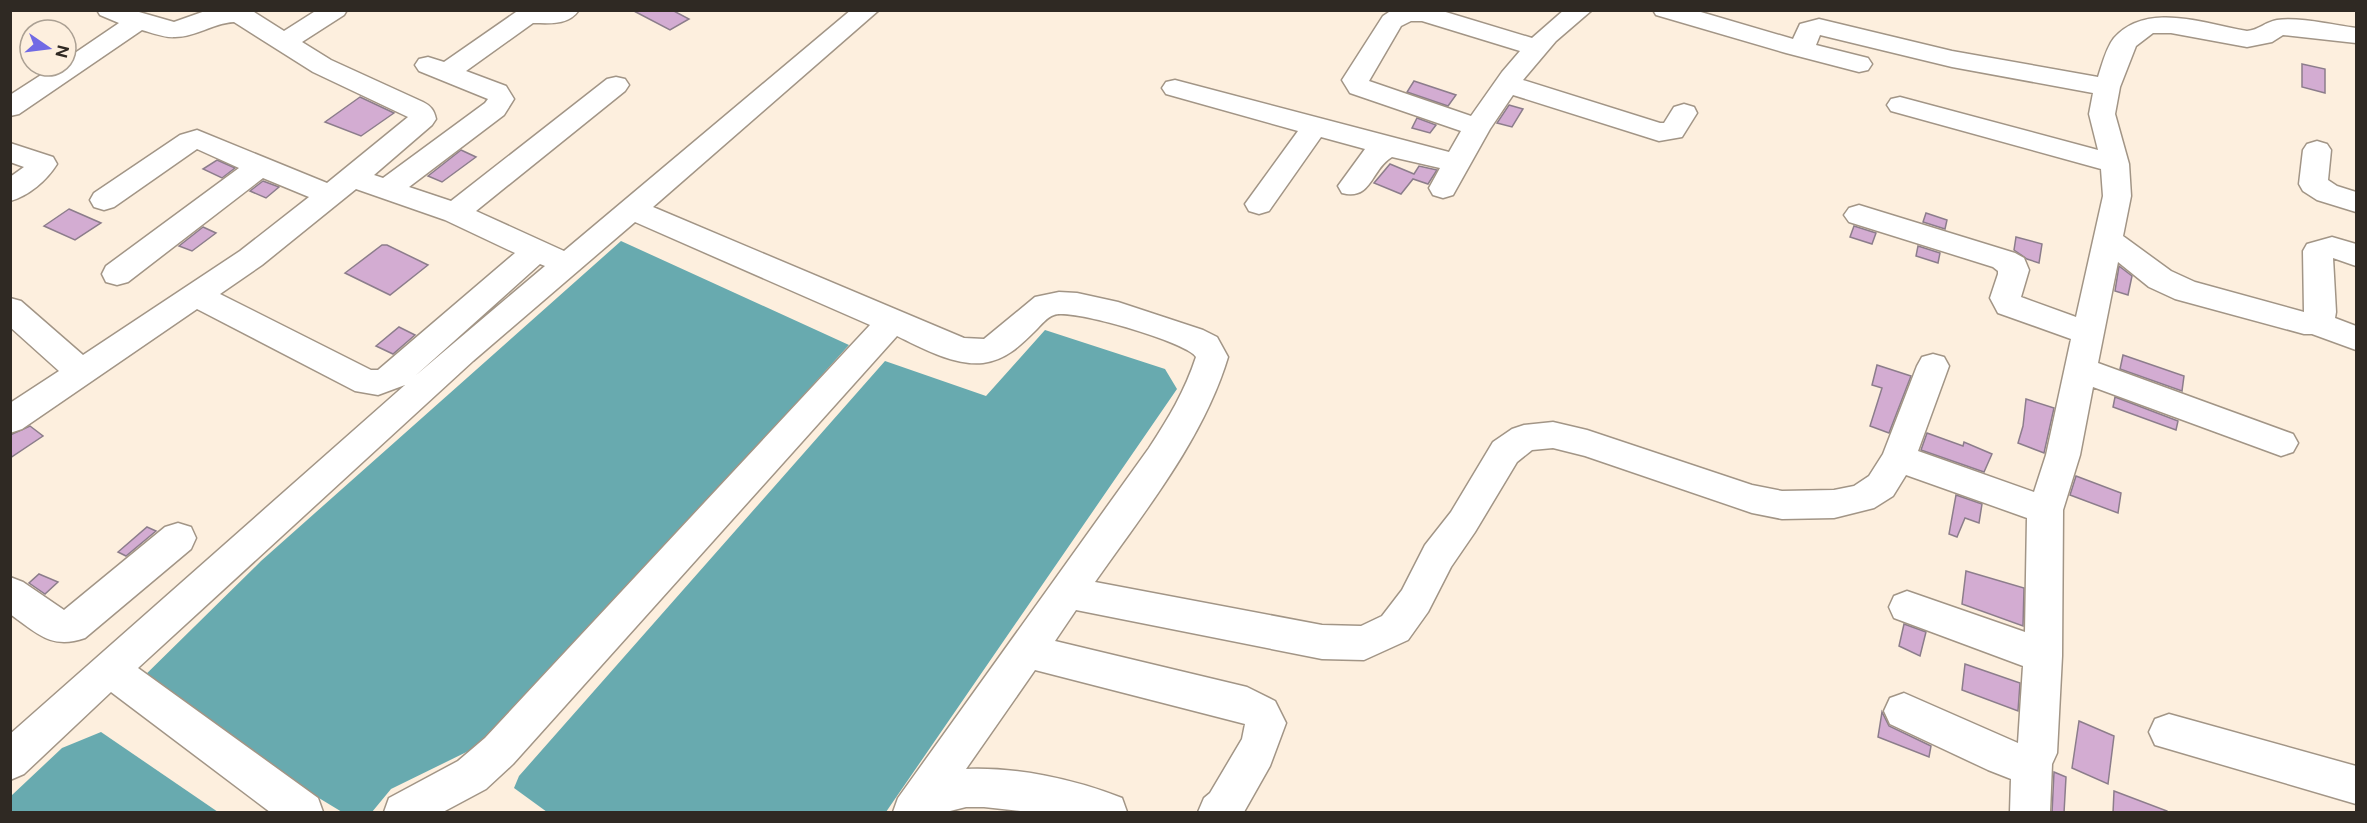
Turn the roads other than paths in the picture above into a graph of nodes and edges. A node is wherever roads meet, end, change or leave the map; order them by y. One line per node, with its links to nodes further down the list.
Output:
1 (335, 10): 10 (street)
2 (567, 10): 32 (street)
3 (867, 10): 37 (street)
4 (1580, 10): 11 (street)
5 (1665, 10): 12 (street)
6 (126, 15): 7 (street); 19 (street)
7 (261, 16): 10 (street)
8 (2158, 17): 9 (street); 16 (street)
9 (2356, 35)
10 (284, 42): 30 (street)
11 (1538, 48): 14 (street); 22 (street)
12 (1799, 48): 13 (street); 16 (street)
13 (1859, 64)
14 (1507, 84): 20 (street); 22 (street)
15 (616, 85): 38 (street)
16 (2107, 87): 27 (street)
17 (1175, 88): 21 (street)
18 (1900, 105): 27 (street)
19 (10, 108)
20 (1684, 113)
21 (1315, 126): 23 (street); 36 (street)
22 (1477, 127): 26 (street)
23 (1389, 147): 26 (street); 29 (street)
24 (2317, 150): 35 (street)
25 (10, 152): 33 (street)
26 (1455, 163): 31 (street)
27 (2115, 164): 40 (street)
28 (261, 165): 30 (street); 34 (street); 44 (street)
29 (1352, 186)
30 (341, 187): 32 (street); 45 (street)
31 (1443, 188)
32 (388, 189): 38 (street)
33 (10, 192)
34 (104, 200)
35 (2356, 202)
36 (1259, 204)
37 (632, 208): 43 (street); 47 (street)
38 (455, 213): 41 (street)
39 (1858, 215): 49 (street)
40 (2109, 240): 48 (street); 49 (street)
41 (537, 250): 43 (street); 45 (street)
42 (2356, 256): 48 (street)
43 (566, 265): 64 (street)
44 (117, 274)
45 (196, 296): 53 (street)
46 (10, 309): 53 (street)
47 (892, 321): 60 (street); 72 (street)
48 (2314, 323): 50 (street)
49 (2088, 333): 52 (street)
50 (2356, 338)
51 (1933, 366): 56 (street)
52 (2081, 370): 55 (street); 57 (street)
53 (80, 371): 54 (street)
54 (10, 420)
55 (2282, 444)
56 (1898, 458): 57 (street); 60 (street)
57 (2045, 510): 63 (street)
58 (178, 538): 59 (street)
59 (10, 593)
60 (1069, 593): 62 (street)
61 (1907, 607): 63 (street)
62 (1027, 651): 70 (street); 74 (street)
63 (2043, 656): 68 (street)
64 (110, 669): 67 (street); 71 (street)
65 (1904, 711): 68 (street)
66 (2169, 732): 69 (street)
67 (10, 761)
68 (2032, 761): 75 (street)
69 (2356, 785)
70 (917, 807): 73 (street)
71 (303, 813)
72 (404, 813)
73 (1107, 813)
74 (1219, 813)
75 (2030, 813)

